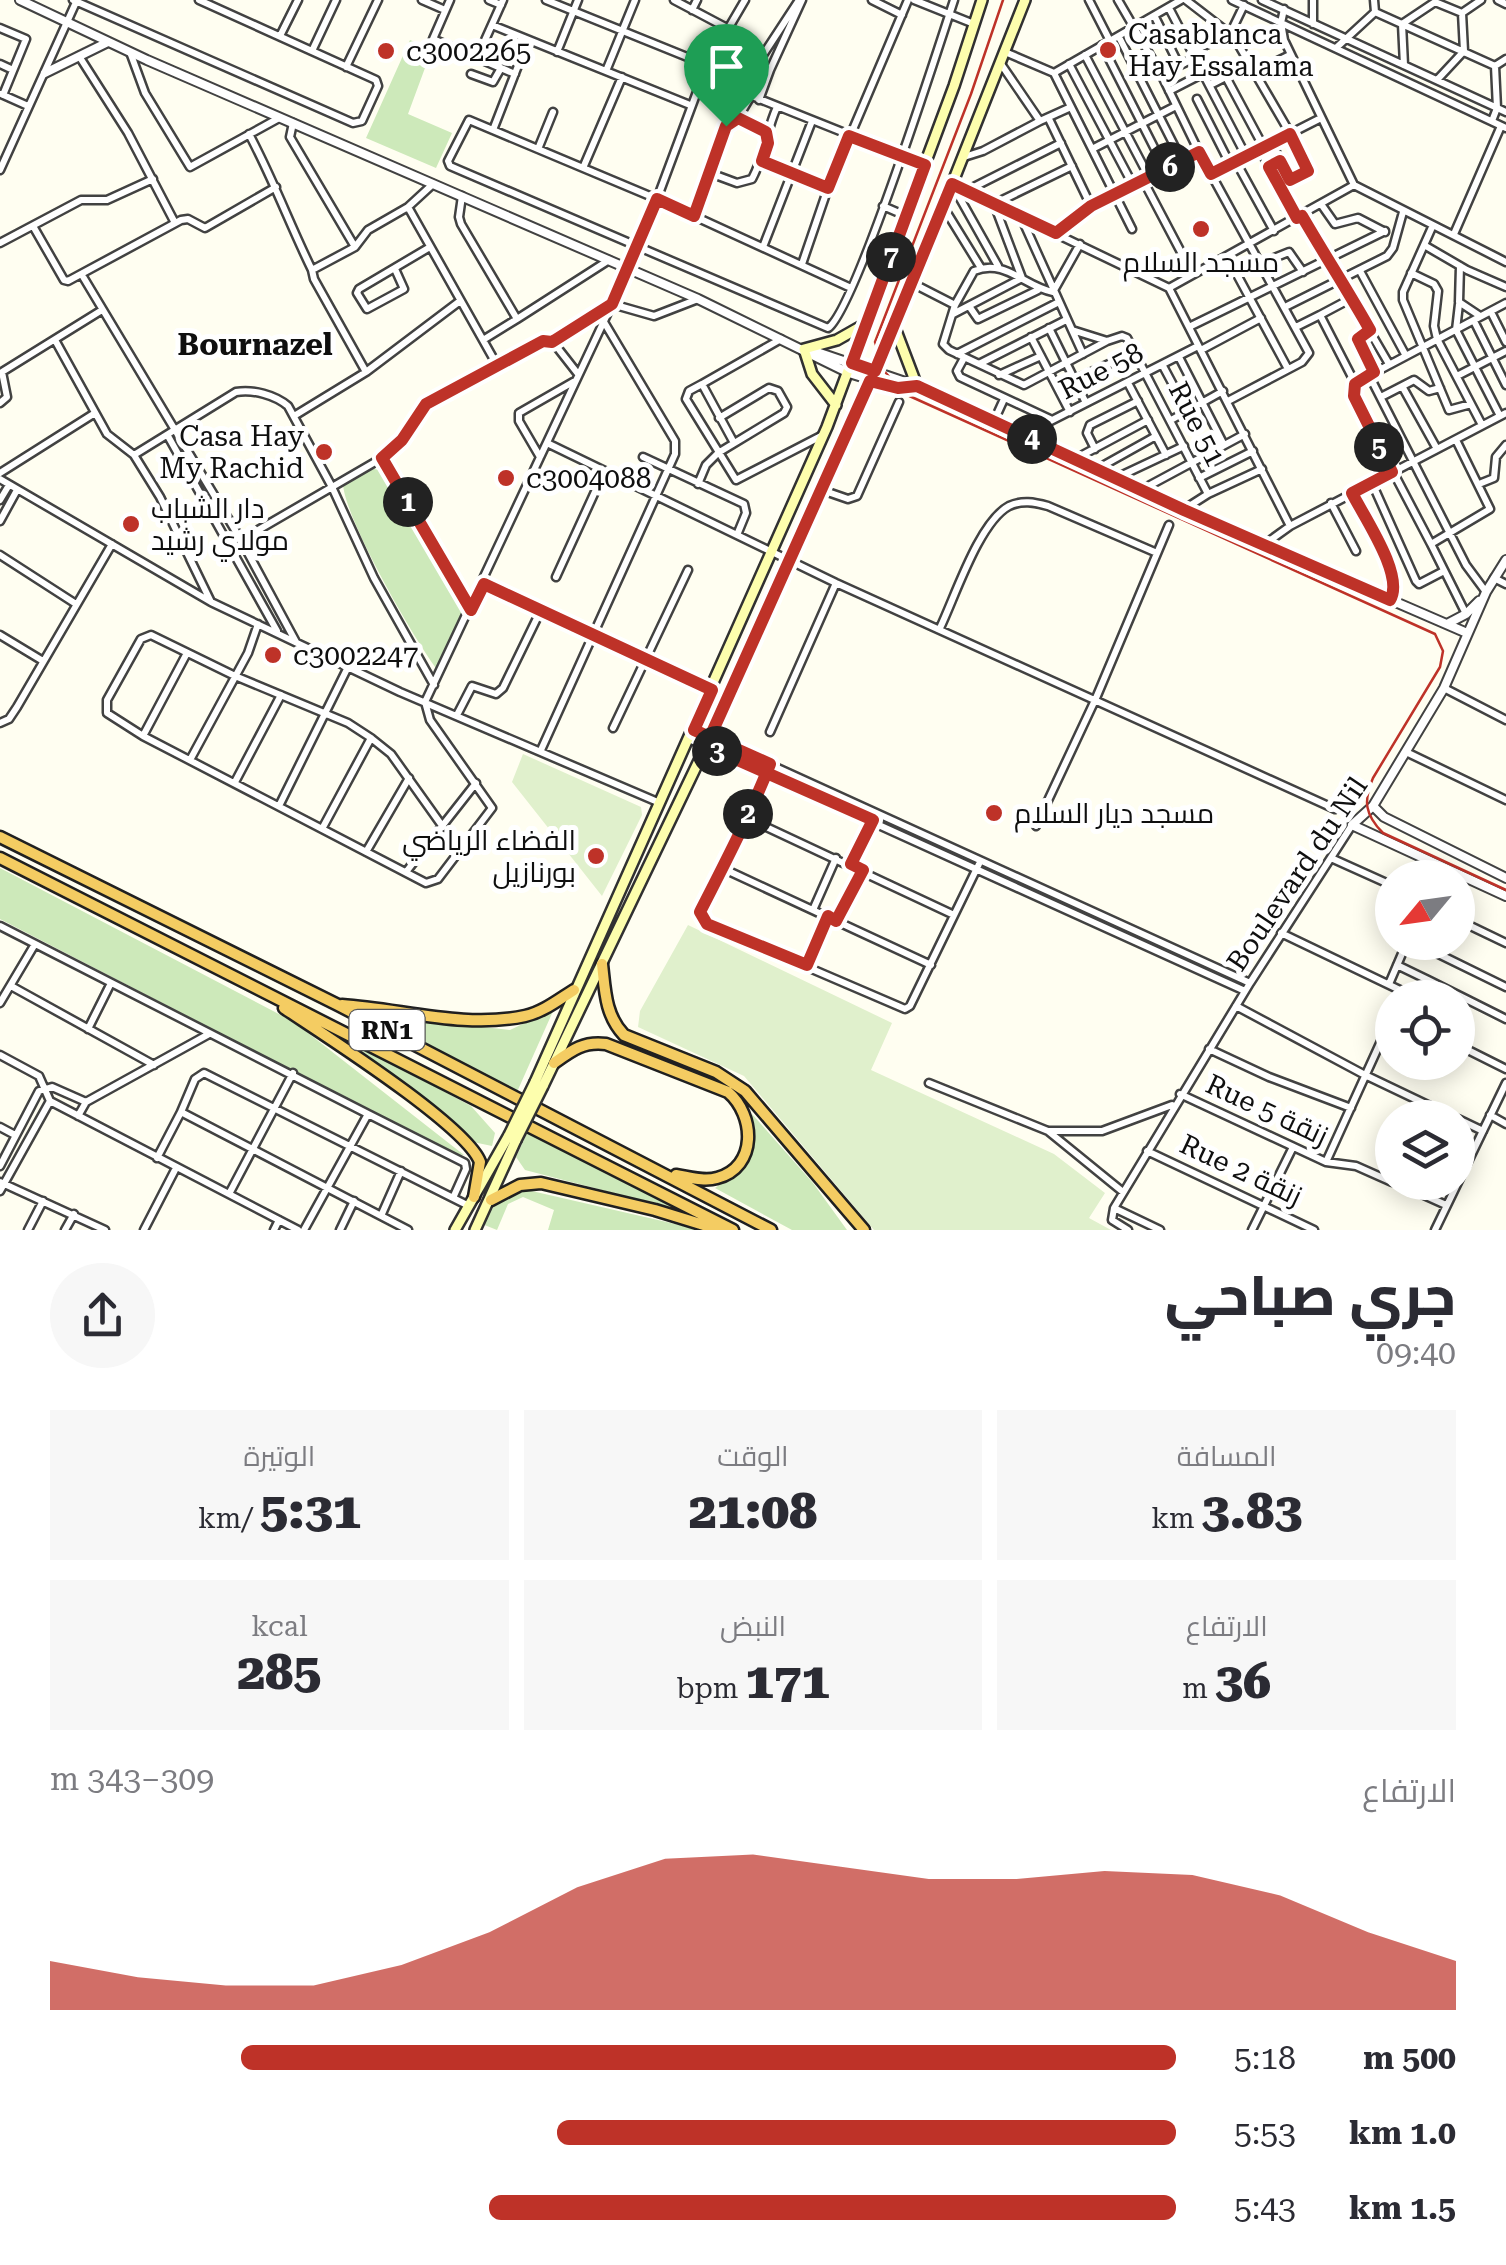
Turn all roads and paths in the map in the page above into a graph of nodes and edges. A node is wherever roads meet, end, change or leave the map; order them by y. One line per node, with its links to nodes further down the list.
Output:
1 (20, 0): 45 (street)
2 (298, 0): 56 (street)
3 (336, 0): 63 (street)
4 (378, 0): 80 (street)
5 (422, 0): 37 (street)
6 (450, 0): 37 (street)
7 (488, 0): 32 (street)
8 (546, 0): 40 (street)
9 (578, 0): 40 (street)
10 (635, 0): 54 (street)
11 (674, 0): 38 (street)
12 (698, 0): 38 (street)
13 (745, 0): 52 (street)
14 (801, 0): 74 (street); 86 (street)
15 (872, 0): 42 (street)
16 (911, 0): 42 (street); 43 (street)
17 (954, 0): 43 (street)
18 (982, 0): 47 (main road)
19 (1025, 0): 67 (main road)
20 (1089, 0): 60 (street)
21 (1118, 0): 53 (street)
22 (1183, 0): 35 (street); 55 (street)
23 (1232, 0): 34 (street)
24 (1262, 0): 36 (street)
25 (1313, 0): 48 (street)
26 (1374, 0): 39 (street)
27 (1481, 0): 41 (street)
28 (1498, 0): 33 (street)
29 (75, 1): 45 (street); 80 (street)
30 (202, 1): 56 (street)
31 (1435, 1): 41 (street); 49 (street)
32 (502, 2): 50 (street)
33 (1506, 4)
34 (1244, 6): 46 (street); 55 (street)
35 (1169, 8): 44 (street); 68 (street)
36 (1284, 9): 46 (street); 48 (street)
37 (445, 10): 72 (street)
38 (692, 10): 52 (street)
39 (1375, 12): 49 (street); 58 (street)
40 (574, 13): 54 (street); 66 (street)
41 (1462, 13): 64 (street)
42 (902, 14): 126 (street)
43 (950, 14): 47 (street); 135 (street)
44 (1155, 16): 53 (street); 81 (street)
45 (68, 21): 61 (street); 88 (street)
46 (1281, 23): 62 (street); 69 (street)
47 (974, 24): 141 (main road)
48 (1314, 24): 58 (street)
49 (1402, 24): 64 (street); 79 (street)
50 (492, 25): 59 (street); 72 (street)
51 (0, 28): 85 (street)
52 (727, 28): 57 (street)
53 (1134, 29): 60 (street); 92 (street)
54 (622, 32): 78 (street); 87 (street)
55 (1230, 34): 68 (street); 84 (street)
56 (280, 36): 63 (street)
57 (721, 39): 74 (street); 78 (street)
58 (1346, 39): 62 (street); 79 (street)
59 (528, 40): 66 (street); 91 (street)
60 (1110, 41): 70 (street); 111 (street); 119 (street)
61 (108, 42): 65 (street); 71 (street)
62 (1336, 48): 117 (street)
63 (312, 51): 80 (street)
64 (1464, 51): 82 (street); 97 (street)
65 (130, 52): 112 (street); 124 (street)
66 (556, 52): 87 (street)
67 (1005, 52): 76 (main road); 89 (street)
68 (1194, 54): 81 (street); 93 (street)
69 (1290, 54): 84 (street); 114 (street)
70 (1085, 55): 77 (street); 122 (street)
71 (80, 56): 88 (street); 150 (street)
72 (477, 58): 83 (street)
73 (1506, 59): 82 (street)
74 (758, 62): 86 (street)
75 (0, 64): 85 (street)
76 (1001, 64): 115 (street); 136 (main road)
77 (1069, 64): 89 (street); 127 (street)
78 (707, 65): 94 (street)
79 (1404, 65): 97 (street)
80 (346, 66)
81 (1180, 66): 92 (street)
82 (1495, 66): 108 (street)
83 (501, 68): 90 (street); 91 (street)
84 (1253, 68): 95 (street); 125 (street)
85 (13, 70): 100 (street)
86 (770, 70): 101 (street)
87 (606, 71): 96 (street)
88 (45, 73): 104 (street)
89 (1054, 73): 107 (street)
90 (471, 74)
91 (514, 74): 121 (street)
92 (1161, 74): 99 (street)
93 (1204, 74): 98 (street); 99 (street)
94 (702, 76): 101 (street); 103 (street)
95 (1226, 77): 98 (street); 130 (street)
96 (622, 78): 103 (street); 144 (street)
97 (1436, 80): 108 (street)
98 (1210, 85): 134 (street)
99 (1170, 91): 105 (street)
100 (2, 94): 104 (street)
101 (755, 98): 106 (street); 113 (street)
102 (1197, 99): 140 (street)
103 (691, 105): 161 (street)
104 (28, 106): 146 (street)
105 (1176, 106): 111 (street); 133 (street)
106 (778, 107): 116 (street); 123 (street)
107 (1071, 108): 115 (street); 132 (street)
108 (1497, 108): 110 (street); 117 (street)
109 (553, 112): 131 (street)
110 (1506, 112)
111 (1158, 115): 119 (street); 138 (street)
112 (279, 118): 118 (street); 124 (street)
113 (738, 118): 123 (street); 147 (street)
114 (1321, 118): 125 (street); 155 (street)
115 (1043, 120): 129 (street); 136 (street)
116 (812, 121): 126 (street); 148 (street)
117 (1492, 121): 120 (street)
118 (292, 123): 152 (street); 186 (street)
119 (1142, 124): 122 (street); 145 (street)
120 (1504, 127): 180 (street)
121 (493, 130): 131 (street); 187 (street)
122 (1128, 131): 127 (street); 151 (street)
123 (766, 132): 137 (street)
124 (249, 134): 156 (street)
125 (1290, 134): 128 (street); 139 (street)
126 (849, 136): 135 (street); 157 (street)
127 (1110, 140): 132 (street); 154 (street)
128 (1272, 142): 130 (street); 139 (street)
129 (1060, 143): 142 (street); 158 (street)
130 (1261, 147): 134 (street); 143 (street)
131 (538, 149): 144 (street)
132 (1092, 149): 159 (street)
133 (1199, 152): 138 (street); 149 (street)
134 (1245, 154): 140 (street)
135 (902, 156): 141 (street); 164 (street)
136 (964, 157): 153 (main road)
137 (762, 161): 147 (street); 148 (street)
138 (1182, 161): 145 (street)
139 (1280, 161): 143 (street)
140 (1233, 162): 149 (street); 177 (street)
141 (925, 165): 170 (main road)
142 (1072, 166): 162 (street); 165 (street)
143 (1269, 167): 172 (street)
144 (583, 168): 161 (street)
145 (1165, 169): 151 (street)
146 (0, 170)
147 (710, 173): 169 (street)
148 (793, 174): 157 (street); 189 (street)
149 (1211, 174): 184 (street)
150 (153, 179): 173 (street); 175 (street)
151 (1146, 179): 154 (street); 204 (street)
152 (434, 183): 160 (street); 166 (street)
153 (952, 184): 158 (street); 167 (main road); 197 (street)
154 (1133, 185): 159 (street)
155 (1354, 185): 163 (street); 168 (street)
156 (276, 187): 173 (street); 201 (street)
157 (828, 188): 194 (street)
158 (966, 191): 162 (street)
159 (1114, 194): 165 (street); 176 (street)
160 (462, 195): 191 (street); 232 (street)
161 (657, 199): 169 (street); 187 (street)
162 (994, 204): 171 (street); 207 (street)
163 (1321, 204): 172 (street); 178 (street)
164 (883, 206): 170 (street); 211 (street)
165 (1091, 206): 179 (street)
166 (408, 207): 186 (street); 188 (street)
167 (943, 207): 199 (street); 209 (main road)
168 (1403, 212): 174 (street); 181 (street)
169 (694, 216): 189 (street)
170 (906, 216): 236 (main road)
171 (1022, 217): 179 (street); 215 (street)
172 (1300, 217): 177 (street); 192 (street)
173 (175, 223): 206 (street)
174 (1433, 225): 180 (street); 185 (street)
175 (33, 226): 182 (street); 206 (street)
176 (1132, 230)
177 (1274, 231): 184 (street)
178 (1384, 232): 181 (street); 192 (street)
179 (1056, 233): 183 (street)
180 (1454, 234): 193 (street)
181 (1394, 236): 202 (street)
182 (0, 244)
183 (1080, 244): 212 (street); 215 (street)
184 (1250, 244): 190 (street); 195 (street)
185 (1424, 244): 196 (street); 205 (street)
186 (355, 246): 201 (street)
187 (636, 246): 198 (street); 211 (street)
188 (430, 247): 200 (street); 219 (street)
189 (763, 247): 194 (street)
190 (1227, 256): 204 (street); 218 (street)
191 (610, 260): 198 (street); 232 (street)
192 (1327, 260): 203 (street); 208 (street)
193 (1506, 262)
194 (802, 264): 211 (street)
195 (1260, 264): 203 (street); 213 (street)
196 (1461, 265): 210 (street); 222 (street)
197 (999, 267): 199 (street); 207 (street)
198 (627, 268): 217 (street); 221 (street)
199 (980, 268): 224 (street)
200 (395, 269): 200 (street)
201 (312, 270): 271 (street)
202 (1360, 271): 208 (street); 260 (street)
203 (1303, 272): 213 (street)
204 (1192, 273): 212 (street)
205 (1412, 273): 246 (street); 252 (street)
206 (82, 275): 227 (street)
207 (1022, 278): 214 (street); 225 (street)
208 (1342, 278): 216 (street); 226 (street)
209 (912, 283): 224 (street); 239 (main road)
210 (1506, 287): 223 (street)
211 (850, 288)
212 (1169, 288): 237 (street)
213 (1273, 288): 218 (street); 226 (street)
214 (1038, 290): 215 (street); 225 (street)
215 (1053, 292): 220 (street)
216 (1352, 298): 230 (street); 242 (street)
217 (698, 299): 221 (street); 245 (street)
218 (1250, 299): 231 (street); 237 (street)
219 (460, 301): 248 (street); 271 (street)
220 (1058, 302): 234 (street); 258 (street)
221 (612, 304): 235 (street); 250 (street)
222 (1460, 304): 233 (street); 243 (street)
223 (1504, 304): 228 (street)
224 (956, 305): 229 (street)
225 (969, 306): 229 (street)
226 (1285, 307): 238 (street)
227 (102, 310): 247 (street); 309 (street)
228 (1490, 312): 233 (street); 251 (street)
229 (952, 314): 258 (street)
230 (1320, 315): 238 (street); 282 (street)
231 (1261, 318): 253 (street, Rue 58); 270 (street)
232 (517, 319): 248 (street)
233 (1477, 319): 243 (street); 262 (street)
234 (1066, 320): 240 (street); 241 (street)
235 (604, 321): 278 (street); 335 (street)
236 (867, 323): 254 (main road); 269 (main road)
237 (1190, 327): 253 (street)
238 (1296, 327): 270 (street)
239 (895, 328): 276 (main road); 284 (main road)
240 (1049, 328): 244 (street); 263 (street)
241 (1072, 330): 249 (street); 257 (street)
242 (1370, 330): 265 (street); 274 (street)
243 (1456, 330): 246 (street); 268 (street)
244 (1031, 337): 259 (street); 264 (street)
245 (783, 338): 254 (street); 281 (street)
246 (1437, 339): 252 (street); 277 (street)
247 (55, 340): 291 (street); 300 (street)
248 (483, 340): 266 (street)
249 (1107, 341): 255 (street); 257 (street)
250 (552, 342): 266 (street); 278 (street)
251 (1506, 342)
252 (1421, 347): 260 (street); 286 (street)
253 (1199, 348): 261 (street, Rue 58); 287 (street)
254 (804, 349): 269 (street); 295 (main road)
255 (1136, 352): 273 (street, Rue 51); 279 (street)
256 (1506, 352): 262 (street)
257 (1082, 354): 263 (street)
258 (961, 356): 264 (street); 289 (street)
259 (1041, 356): 272 (street); 275 (street)
260 (1406, 356): 265 (street)
261 (1179, 357): 267 (street, Rue 58); 294 (street)
262 (1492, 358): 268 (street); 283 (street)
263 (1066, 363): 272 (street); 279 (street)
264 (978, 364): 275 (street)
265 (1389, 364): 274 (street)
266 (497, 365): 328 (street)
267 (1163, 366): 273 (street, Rue 58); 299 (street)
268 (1474, 367): 277 (street); 301 (street)
269 (851, 368): 276 (street); 295 (main road)
270 (1288, 369): 290 (street)
271 (366, 372): 302 (street)
272 (1050, 373): 275 (street); 298 (street)
273 (1146, 374): 280 (street, Rue 58); 306 (street, Rue 51)
274 (1372, 374): 282 (street); 288 (street)
275 (999, 375)
276 (873, 376): 284 (street); 346 (main road)
277 (1457, 376): 297 (street)
278 (576, 378): 317 (street); 329 (street)
279 (1074, 380): 296 (street)
280 (1128, 383): 293 (street); 296 (street, Rue 58)
281 (702, 384): 303 (street); 324 (street)
282 (1355, 384): 337 (street)
283 (1506, 385)
284 (917, 386): 307 (street)
285 (1402, 386): 286 (street); 288 (street); 322 (street)
286 (1440, 388): 297 (street)
287 (1222, 392): 290 (street); 294 (street)
288 (1382, 397): 332 (street)
289 (1004, 400): 304 (street); 307 (street)
290 (1228, 401): 311 (street)
291 (0, 402)
292 (899, 402): 346 (street)
293 (1138, 402): 305 (street); 321 (street)
294 (1202, 403): 299 (street); 318 (street)
295 (836, 404): 310 (main road)
296 (1086, 404): 298 (street, Rue 58)
297 (1471, 404): 308 (street)
298 (1070, 412): 304 (street, Rue 58)
299 (1187, 412): 306 (street)
300 (95, 414): 326 (street); 338 (street)
301 (1503, 415): 308 (street)
302 (294, 416): 309 (street); 345 (street)
303 (718, 418): 316 (street); 316 (street)
304 (1054, 420): 312 (street, Rue 58)
305 (1148, 420): 314 (street); 321 (street)
306 (1170, 420): 320 (street, Rue 51)
307 (994, 421): 312 (street)
308 (1482, 426): 315 (street)
309 (176, 430): 313 (street); 359 (street)
310 (824, 434): 324 (street); 363 (main road)
311 (1245, 434): 318 (street); 323 (street)
312 (1023, 435): 330 (street)
313 (168, 436): 326 (street); 387 (street)
314 (1156, 436): 325 (street); 333 (street)
315 (1456, 440): 322 (street); 343 (street)
316 (734, 442): 324 (street)
317 (547, 443): 329 (street); 336 (street)
318 (1224, 445): 331 (street)
319 (1506, 445): 343 (street)
320 (1184, 446): 325 (street); 331 (street, Rue 51)
321 (1094, 449): 330 (street)
322 (1437, 449): 332 (street)
323 (1253, 451): 334 (street); 340 (street)
324 (718, 453): 342 (street)
325 (1166, 454): 339 (street)
326 (134, 455): 378 (street)
327 (643, 457): 335 (street)
328 (382, 458): 345 (street); 380 (street)
329 (541, 458): 374 (street)
330 (1075, 459): 333 (street)
331 (1190, 462): 340 (street, Rue 51); 347 (street)
332 (1412, 463): 337 (street); 357 (street)
333 (1097, 469): 339 (street)
334 (1262, 469): 349 (street); 356 (street)
335 (668, 471): 342 (street); 350 (street)
336 (604, 472): 350 (street); 371 (street)
337 (1392, 472): 341 (street); 362 (street)
338 (0, 476): 344 (street)
339 (1116, 478): 347 (street)
340 (1199, 478): 349 (street, Rue 51)
341 (1372, 483): 348 (street); 370 (street)
342 (698, 484): 358 (street)
343 (1479, 484): 357 (street)
344 (13, 487): 351 (street); 354 (street); 360 (street)
345 (332, 487): 359 (street); 396 (street)
346 (822, 490): 367 (main road)
347 (1141, 490): 353 (street)
348 (1352, 493): 352 (street); 377 (street)
349 (1208, 494): 353 (street)
350 (656, 497): 358 (street); 389 (street)
351 (0, 500)
352 (1331, 504): 356 (street); 364 (street)
353 (1184, 510): 361 (street)
354 (0, 521)
355 (1169, 524): 365 (street)
356 (1290, 526): 361 (street)
357 (1450, 534): 362 (street); 376 (street)
358 (737, 535): 363 (street)
359 (241, 540): 390 (street)
360 (112, 544): 378 (street); 379 (street)
361 (1265, 544): 377 (street)
362 (1431, 544): 370 (street)
363 (770, 550): 367 (street); 398 (main road)
364 (1356, 551)
365 (1157, 553): 385 (street); 400 (street)
366 (0, 555): 379 (street)
367 (788, 560): 373 (street); 411 (main road)
368 (1506, 560): 372 (street, Boulevard du Nil)
369 (688, 570): 392 (street)
370 (1444, 571): 382 (street)
371 (556, 577)
372 (1494, 578): 375 (street); 376 (street, Boulevard du Nil)
373 (836, 582): 385 (street); 407 (street)
374 (484, 584): 380 (street); 381 (street)
375 (1506, 584)
376 (1486, 592): 382 (street); 386 (street, Boulevard du Nil)
377 (1390, 600): 384 (street)
378 (211, 602): 383 (street)
379 (76, 604): 393 (street)
380 (471, 610): 396 (street)
381 (540, 612): 389 (street); 403 (street)
382 (1466, 614): 384 (street)
383 (258, 624): 387 (street); 395 (street)
384 (1447, 624): 386 (street)
385 (940, 628): 400 (street)
386 (1467, 633): 397 (street, Boulevard du Nil)
387 (278, 634): 390 (street)
388 (0, 636): 393 (street)
389 (592, 637): 392 (street); 412 (street)
390 (297, 643): 394 (street)
391 (187, 654): 395 (street); 409 (street); 409 (street)
392 (645, 660): 398 (street); 406 (street)
393 (43, 661): 405 (street)
394 (349, 666): 401 (street); 402 (street)
395 (235, 676): 399 (street); 414 (street)
396 (435, 686): 401 (street)
397 (1444, 688): 404 (street); 413 (street, Boulevard du Nil)
398 (712, 690): 408 (main road)
399 (281, 695): 402 (street); 418 (street)
400 (1096, 698): 424 (street); 428 (street)
401 (426, 702): 403 (street); 419 (street)
402 (325, 715): 410 (street); 422 (street)
403 (457, 715): 412 (street)
404 (1506, 720)
405 (0, 723)
406 (613, 728)
407 (770, 732)
408 (692, 734): 411 (street); 421 (main road)
409 (144, 736): 414 (street)
410 (371, 738): 417 (street); 430 (street)
411 (708, 741): 415 (street); 416 (street); 457 (main road)
412 (541, 750): 421 (street)
413 (1406, 752): 420 (street); 423 (street, Boulevard du Nil)
414 (190, 760): 418 (street)
415 (770, 764): 416 (street); 437 (street)
416 (767, 773): 425 (street); 426 (street)
417 (409, 778): 429 (street); 432 (street)
418 (235, 782): 422 (street)
419 (476, 782): 429 (street); 441 (street)
420 (1506, 800)
421 (660, 803): 469 (main road)
422 (280, 806): 430 (street)
423 (1374, 806): 427 (street, Boulevard du Nil); 443 (street)
424 (1335, 809)
425 (747, 818): 434 (street); 439 (street)
426 (873, 820): 437 (street); 438 (street)
427 (1352, 825): 435 (street, Boulevard du Nil); 436 (street)
428 (1036, 826)
429 (443, 827): 441 (street)
430 (322, 829): 432 (street)
431 (0, 837): 473 (highway, RN1)
432 (366, 852): 441 (street)
433 (0, 858): 461 (highway, RN1)
434 (836, 858): 438 (street); 446 (street)
435 (1331, 858): 442 (street); 452 (street, Boulevard du Nil)
436 (1430, 860)
437 (979, 863): 447 (street); 466 (street); 470 (street)
438 (851, 864): 440 (street)
439 (722, 868): 446 (street); 459 (street)
440 (863, 870): 447 (street); 449 (street)
441 (406, 872)
442 (1375, 878)
443 (1506, 878)
444 (1475, 881): 445 (street)
445 (1506, 896)
446 (813, 910): 448 (street)
447 (954, 915): 458 (street)
448 (828, 916): 449 (street); 459 (street)
449 (836, 921): 458 (street)
450 (0, 926): 454 (street)
451 (1475, 928): 453 (street)
452 (1282, 933): 462 (street); 466 (street, Boulevard du Nil)
453 (1506, 943)
454 (34, 944): 465 (street); 467 (street)
455 (1400, 960): 460 (street)
456 (1449, 960): 468 (street)
457 (602, 964): 482 (main road); 551 (highway)
458 (931, 964): 459 (street)
459 (807, 965)
460 (1397, 965): 463 (street); 464 (street)
461 (242, 980): 531 (highway); 549 (highway, RN1)
462 (1380, 980)
463 (1390, 980)
464 (1428, 980)
465 (111, 983): 476 (street); 477 (street)
466 (1250, 983): 470 (street, Boulevard du Nil)
467 (11, 986): 471 (street); 476 (street)
468 (1506, 986)
469 (574, 990): 473 (highway); 489 (main road)
470 (1245, 991): 474 (street, Boulevard du Nil)
471 (0, 1003)
472 (1475, 1003): 475 (street)
473 (338, 1005): 520 (highway, RN1)
474 (1236, 1006): 478 (street, Boulevard du Nil); 486 (street)
475 (1506, 1018)
476 (88, 1029): 483 (street)
477 (210, 1033): 483 (street); 485 (street)
478 (1210, 1050): 492 (street, Boulevard du Nil); 499 (street)
479 (1475, 1054): 484 (street)
480 (0, 1055): 490 (street)
481 (1375, 1057): 486 (street)
482 (554, 1063): 489 (main road); 520 (highway)
483 (154, 1065): 495 (street)
484 (1506, 1069)
485 (293, 1074): 498 (street); 501 (street)
486 (1365, 1075): 494 (street); 499 (street)
487 (929, 1083): 507 (street)
488 (1506, 1083): 491 (street)
489 (539, 1084): 510 (main road, bridge)
490 (45, 1087): 493 (street); 495 (street); 496 (street)
491 (1504, 1092): 502 (street)
492 (1180, 1094): 497 (street, Boulevard du Nil); 512 (street, Rue 5 زنقة)
493 (35, 1098): 496 (street); 509 (street)
494 (1418, 1100)
495 (86, 1102): 503 (street)
496 (48, 1104): 503 (street); 522 (street)
497 (1175, 1104): 507 (street); 514 (street, Boulevard du Nil)
498 (275, 1108): 500 (street); 511 (street); 513 (street)
499 (1350, 1108): 516 (street)
500 (181, 1112): 513 (street); 515 (street)
501 (368, 1114): 511 (street); 526 (street)
502 (1490, 1115): 504 (street); 508 (street)
503 (78, 1116): 515 (street)
504 (1506, 1124)
505 (0, 1127): 509 (street)
506 (1475, 1127): 508 (street)
507 (1048, 1131): 524 (street)
508 (1483, 1131): 532 (street)
509 (16, 1135): 517 (street)
510 (513, 1138): 527 (main road); 531 (main road)
511 (350, 1145): 519 (street); 523 (street)
512 (1293, 1147): 516 (street, Rue 5 زنقة); 533 (street)
513 (254, 1149): 523 (street); 525 (street)
514 (1148, 1151): 524 (street, Boulevard du Nil); 533 (street, Rue 2 زنقة)
515 (157, 1158): 518 (street)
516 (1326, 1162): 521 (street, Rue 5 زنقة)
517 (0, 1166)
518 (176, 1168): 525 (street); 538 (street)
519 (401, 1172): 526 (street); 536 (street)
520 (665, 1174): 550 (highway, RN1)
521 (1375, 1174)
522 (1, 1185): 529 (street)
523 (326, 1186): 530 (street); 544 (street)
524 (1123, 1192): 534 (street, Boulevard du Nil)
525 (230, 1194): 537 (street)
526 (452, 1198): 531 (street)
527 (491, 1200): 539 (main road); 548 (highway)
528 (1435, 1200): 532 (street, Rue 5 زنقة)
529 (43, 1201): 535 (street); 540 (street)
530 (354, 1201): 536 (street); 545 (street)
531 (472, 1202): 547 (main road)
532 (1446, 1205): 556 (street)
533 (1264, 1206): 554 (street); 555 (street, Rue 2 زنقة)
534 (1114, 1208): 552 (street); 553 (street)
535 (74, 1214): 541 (street); 542 (street)
536 (381, 1216): 546 (street)
537 (279, 1220): 543 (street); 544 (street)
538 (148, 1229)
539 (479, 1229)
540 (28, 1230)
541 (65, 1230)
542 (105, 1230)
543 (274, 1230)
544 (301, 1230)
545 (340, 1230)
546 (408, 1230)
547 (455, 1230)
548 (720, 1230)
549 (733, 1230)
550 (771, 1230)
551 (864, 1230)
552 (1128, 1230)
553 (1160, 1230)
554 (1252, 1230)
555 (1314, 1230)
556 (1435, 1230)

